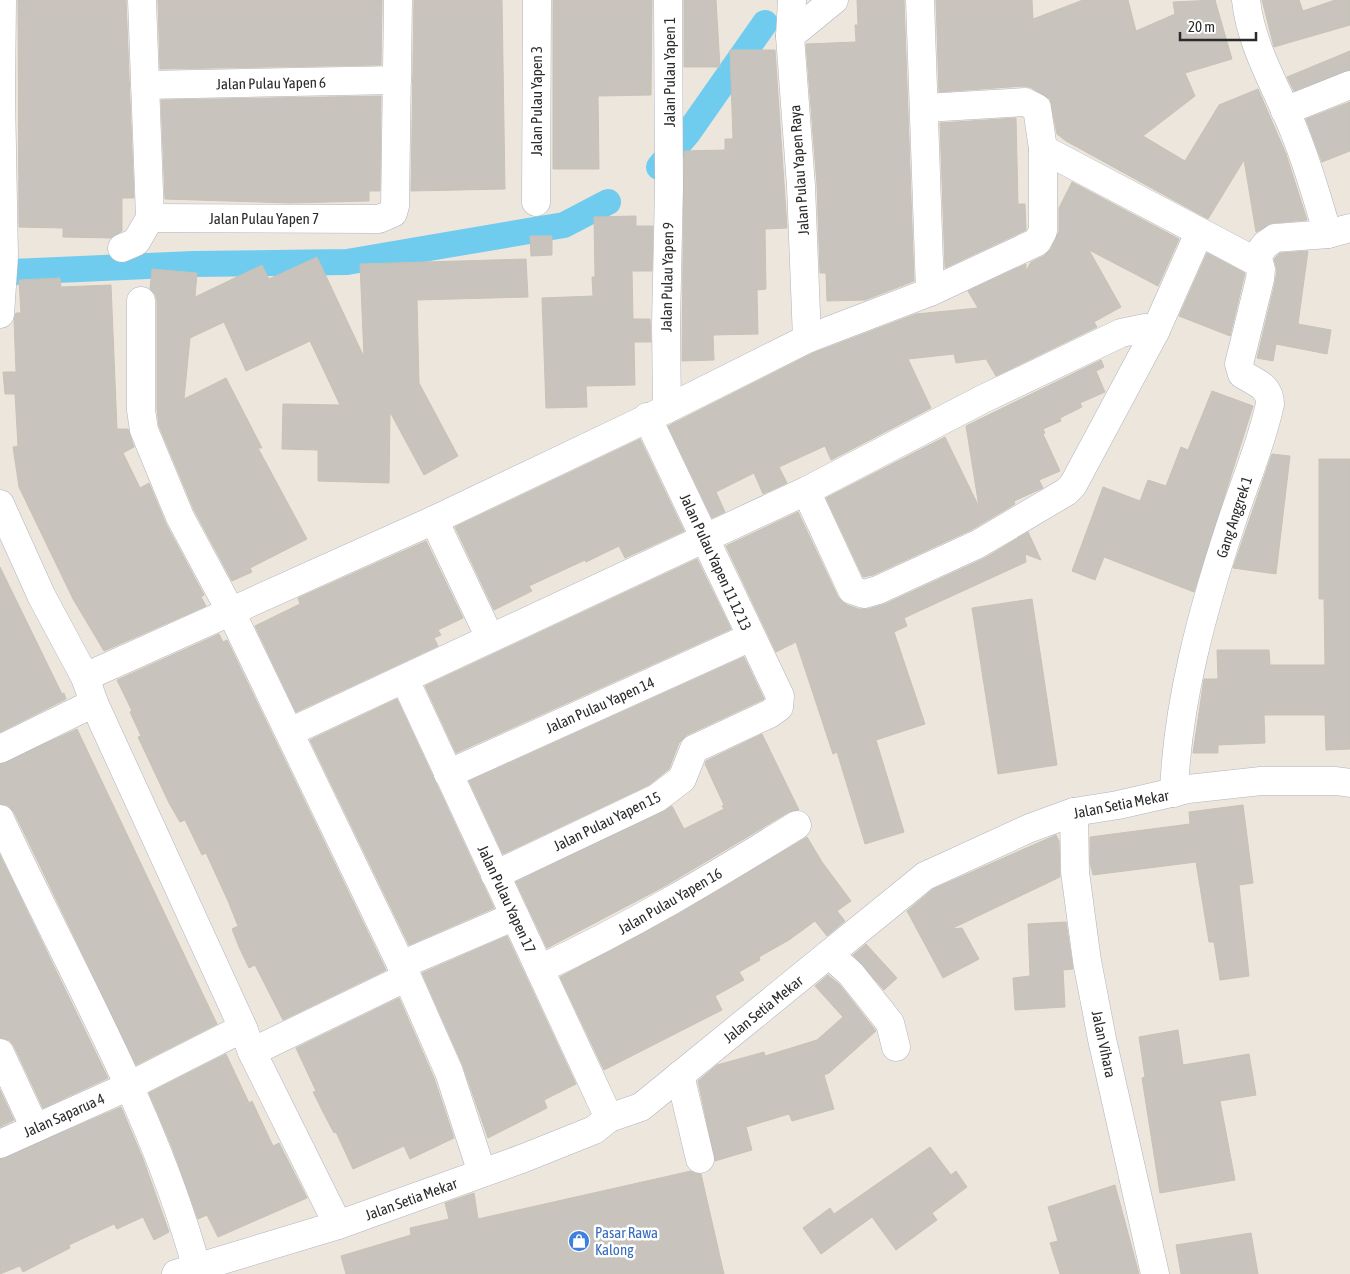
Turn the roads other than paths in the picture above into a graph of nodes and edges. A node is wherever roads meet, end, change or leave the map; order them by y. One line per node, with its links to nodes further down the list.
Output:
1 (2, 0): 13 (street)
2 (142, 0): 11 (street)
3 (398, 0): 10 (street)
4 (537, 0): 18 (street, Jalan Pulau Yapen 3)
5 (668, 0): 16 (street, Jalan Pulau Yapen 1)
6 (834, 0): 9 (street)
7 (920, 0): 14 (street)
8 (1246, 0): 15 (street)
9 (791, 17): 28 (street, Jalan Pulau Yapen Raya)
10 (398, 80): 11 (street, Jalan Pulau Yapen 6); 19 (street, Jalan Pulau Yapen 7)
11 (145, 85): 19 (street)
12 (1350, 85): 15 (street)
13 (0, 95): 26 (street)
14 (925, 108): 17 (street); 24 (street)
15 (1285, 111): 20 (street)
16 (669, 144): 29 (street, Jalan Pulau Yapen 9)
17 (1043, 149): 21 (street); 24 (street)
18 (536, 202)
19 (150, 218): 22 (street)
20 (1339, 231): 23 (street)
21 (1199, 233): 23 (street); 27 (street)
22 (122, 248)
23 (1257, 256): 45 (street, Gang Anggrek 1)
24 (930, 292): 28 (street)
25 (141, 301): 34 (street)
26 (0, 314)
27 (1155, 332): 30 (street); 30 (street)
28 (806, 339): 29 (street)
29 (657, 413): 32 (street); 33 (street, Jalan Pulau Yapen 11 12 13)
30 (806, 491): 33 (street)
31 (0, 504): 37 (street)
32 (434, 520): 34 (street); 36 (street)
33 (704, 537): 35 (street, Jalan Pulau Yapen 11 12 13); 36 (street)
34 (231, 612): 37 (street); 41 (street)
35 (751, 637): 40 (street, Jalan Pulau Yapen 11 12 13); 43 (street, Jalan Pulau Yapen 14)
36 (490, 638): 38 (street)
37 (85, 677): 39 (street)
38 (404, 680): 41 (street); 43 (street, Jalan Pulau Yapen 17)
39 (94, 703): 42 (street); 54 (street)
40 (779, 707): 49 (street, Jalan Pulau Yapen 15)
41 (290, 732): 53 (street)
42 (0, 749)
43 (448, 774): 49 (street, Jalan Pulau Yapen 17)
44 (1350, 783): 45 (street, Jalan Setia Mekar)
45 (1174, 793): 46 (street, Jalan Setia Mekar)
46 (1074, 812): 51 (street, Jalan Setia Mekar); 66 (street, Jalan Vihara)
47 (0, 820): 58 (street)
48 (797, 825): 52 (street, Jalan Pulau Yapen 16)
49 (496, 875): 50 (street, Jalan Pulau Yapen 17)
50 (515, 916): 52 (street, Jalan Pulau Yapen 17); 53 (street, Jalan Saparua 4)
51 (829, 954): 55 (street); 57 (street, Jalan Setia Mekar)
52 (540, 969): 59 (street, Jalan Pulau Yapen 17)
53 (404, 971): 54 (street, Jalan Saparua 4); 63 (street)
54 (248, 1040): 58 (street, Jalan Saparua 4); 64 (street)
55 (896, 1047)
56 (0, 1052): 60 (street)
57 (680, 1075): 59 (street, Jalan Setia Mekar); 62 (street)
58 (129, 1086): 60 (street, Jalan Saparua 4); 65 (street)
59 (610, 1118): 63 (street, Jalan Setia Mekar)
60 (35, 1128): 61 (street, Jalan Saparua 4)
61 (0, 1144)
62 (700, 1159)
63 (482, 1173): 64 (street, Jalan Setia Mekar)
64 (338, 1225): 65 (street, Jalan Setia Mekar)
65 (186, 1272)
66 (1155, 1274)

